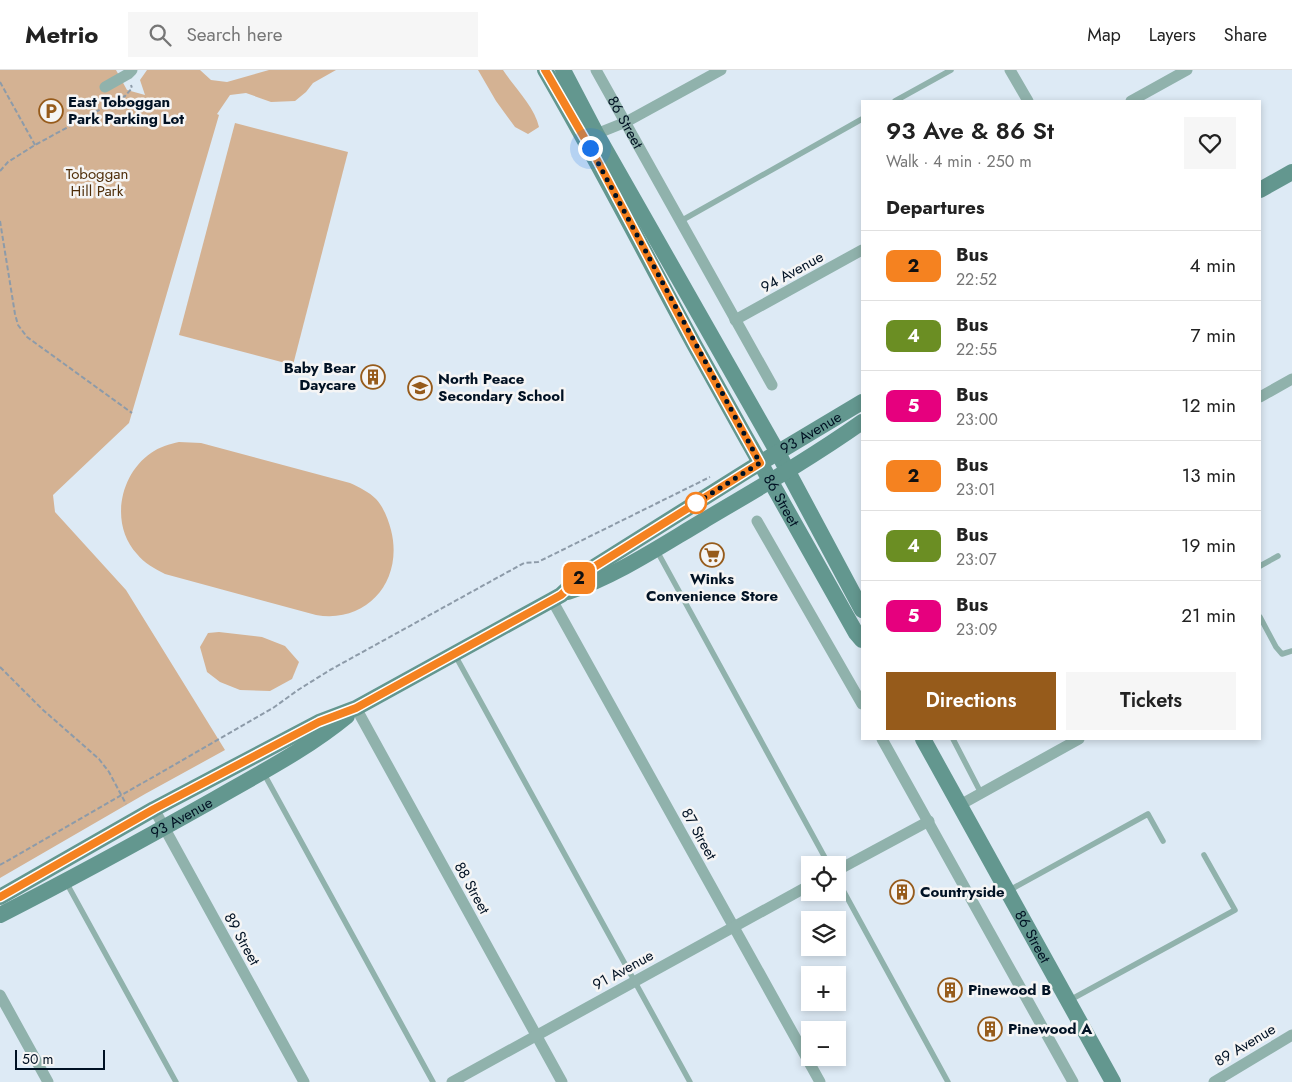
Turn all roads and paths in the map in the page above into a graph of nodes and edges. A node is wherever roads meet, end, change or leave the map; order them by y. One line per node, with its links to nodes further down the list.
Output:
1 (545, 70): 16 (main road, 86 Street)
2 (563, 70): 16 (main road, 86 Street)
3 (596, 70): 15 (street, 86 Street)
4 (721, 70): 15 (street)
5 (951, 70): 11 (lane)
6 (1010, 70): 12 (street)
7 (1187, 70): 13 (street)
8 (130, 72): 10 (street); 17 (path)
9 (0, 82): 17 (path)
10 (105, 87)
11 (897, 100)
12 (1027, 100)
13 (1133, 100)
14 (861, 120): 22 (lane)
15 (626, 122): 16 (street); 22 (street, 86 Street)
16 (591, 137): 31 (main road, 86 Street); 32 (main road, 86 Street)
17 (35, 145): 18 (path)
18 (0, 171)
19 (1292, 172): 20 (main road)
20 (1261, 189)
21 (0, 221): 29 (path)
22 (679, 222): 24 (street, 86 Street)
23 (861, 251): 24 (street, 94 Avenue)
24 (735, 320): 26 (street, 86 Street)
25 (1292, 379): 27 (street)
26 (772, 385)
27 (1261, 396)
28 (861, 403): 31 (main road, 93 Avenue)
29 (132, 413)
30 (861, 423): 33 (main road, 93 Avenue)
31 (778, 453): 32 (main road, 93 Avenue); 33 (main road, 86 Street)
32 (760, 463): 35 (main road, 86 Street); 40 (main road, 93 Avenue)
33 (787, 470): 35 (main road, 93 Avenue); 41 (main road, 86 Street)
34 (717, 476): 55 (path)
35 (769, 481): 37 (main road, 93 Avenue); 43 (main road, 86 Street)
36 (757, 521): 47 (street, 86 Street)
37 (655, 549): 40 (main road, 93 Avenue); 63 (lane)
38 (1278, 556): 39 (lane)
39 (1261, 565)
40 (556, 598): 45 (main road, 93 Avenue); 72 (street, 87 Street)
41 (861, 608)
42 (1261, 621): 44 (lane)
43 (861, 639)
44 (1292, 651)
45 (455, 654): 48 (main road, 93 Avenue); 73 (lane)
46 (0, 667): 55 (path)
47 (861, 702)
48 (356, 708): 53 (main road, 93 Avenue); 58 (main road, 93 Avenue); 77 (street, 88 Street)
49 (883, 740): 59 (street)
50 (924, 740): 57 (main road, 86 Street)
51 (954, 740): 54 (lane)
52 (1077, 740): 54 (street)
53 (263, 772): 60 (main road, 93 Avenue); 81 (lane)
54 (981, 793): 57 (street)
55 (122, 795): 56 (path); 64 (path)
56 (126, 804)
57 (960, 805): 68 (main road, 86 Street)
58 (154, 809): 60 (street, 89 Street); 70 (main road, 93 Avenue)
59 (929, 821): 65 (street); 87 (street)
60 (164, 828): 66 (main road, 93 Avenue); 80 (street, 89 Street)
61 (1163, 841): 68 (lane)
62 (1204, 855): 75 (lane)
63 (824, 856)
64 (0, 865)
65 (846, 866)
66 (66, 881): 71 (main road, 93 Avenue); 79 (lane)
67 (801, 890): 72 (street, 91 Avenue)
68 (1007, 892): 75 (main road, 86 Street)
69 (846, 896): 86 (lane)
70 (0, 897)
71 (0, 915)
72 (734, 926): 73 (street, 91 Avenue); 85 (street, 87 Street)
73 (634, 980): 77 (street, 91 Avenue); 84 (lane)
74 (0, 995): 78 (street)
75 (1068, 1001): 88 (main road, 86 Street)
76 (1292, 1034): 89 (street, 89 Avenue)
77 (536, 1035): 82 (street, 91 Avenue); 83 (street, 88 Street)
78 (48, 1082)
79 (176, 1082)
80 (304, 1082)
81 (432, 1082)
82 (452, 1082)
83 (562, 1082)
84 (690, 1082)
85 (820, 1082)
86 (948, 1082)
87 (1074, 1082)
88 (1113, 1082)
89 (1214, 1082)

